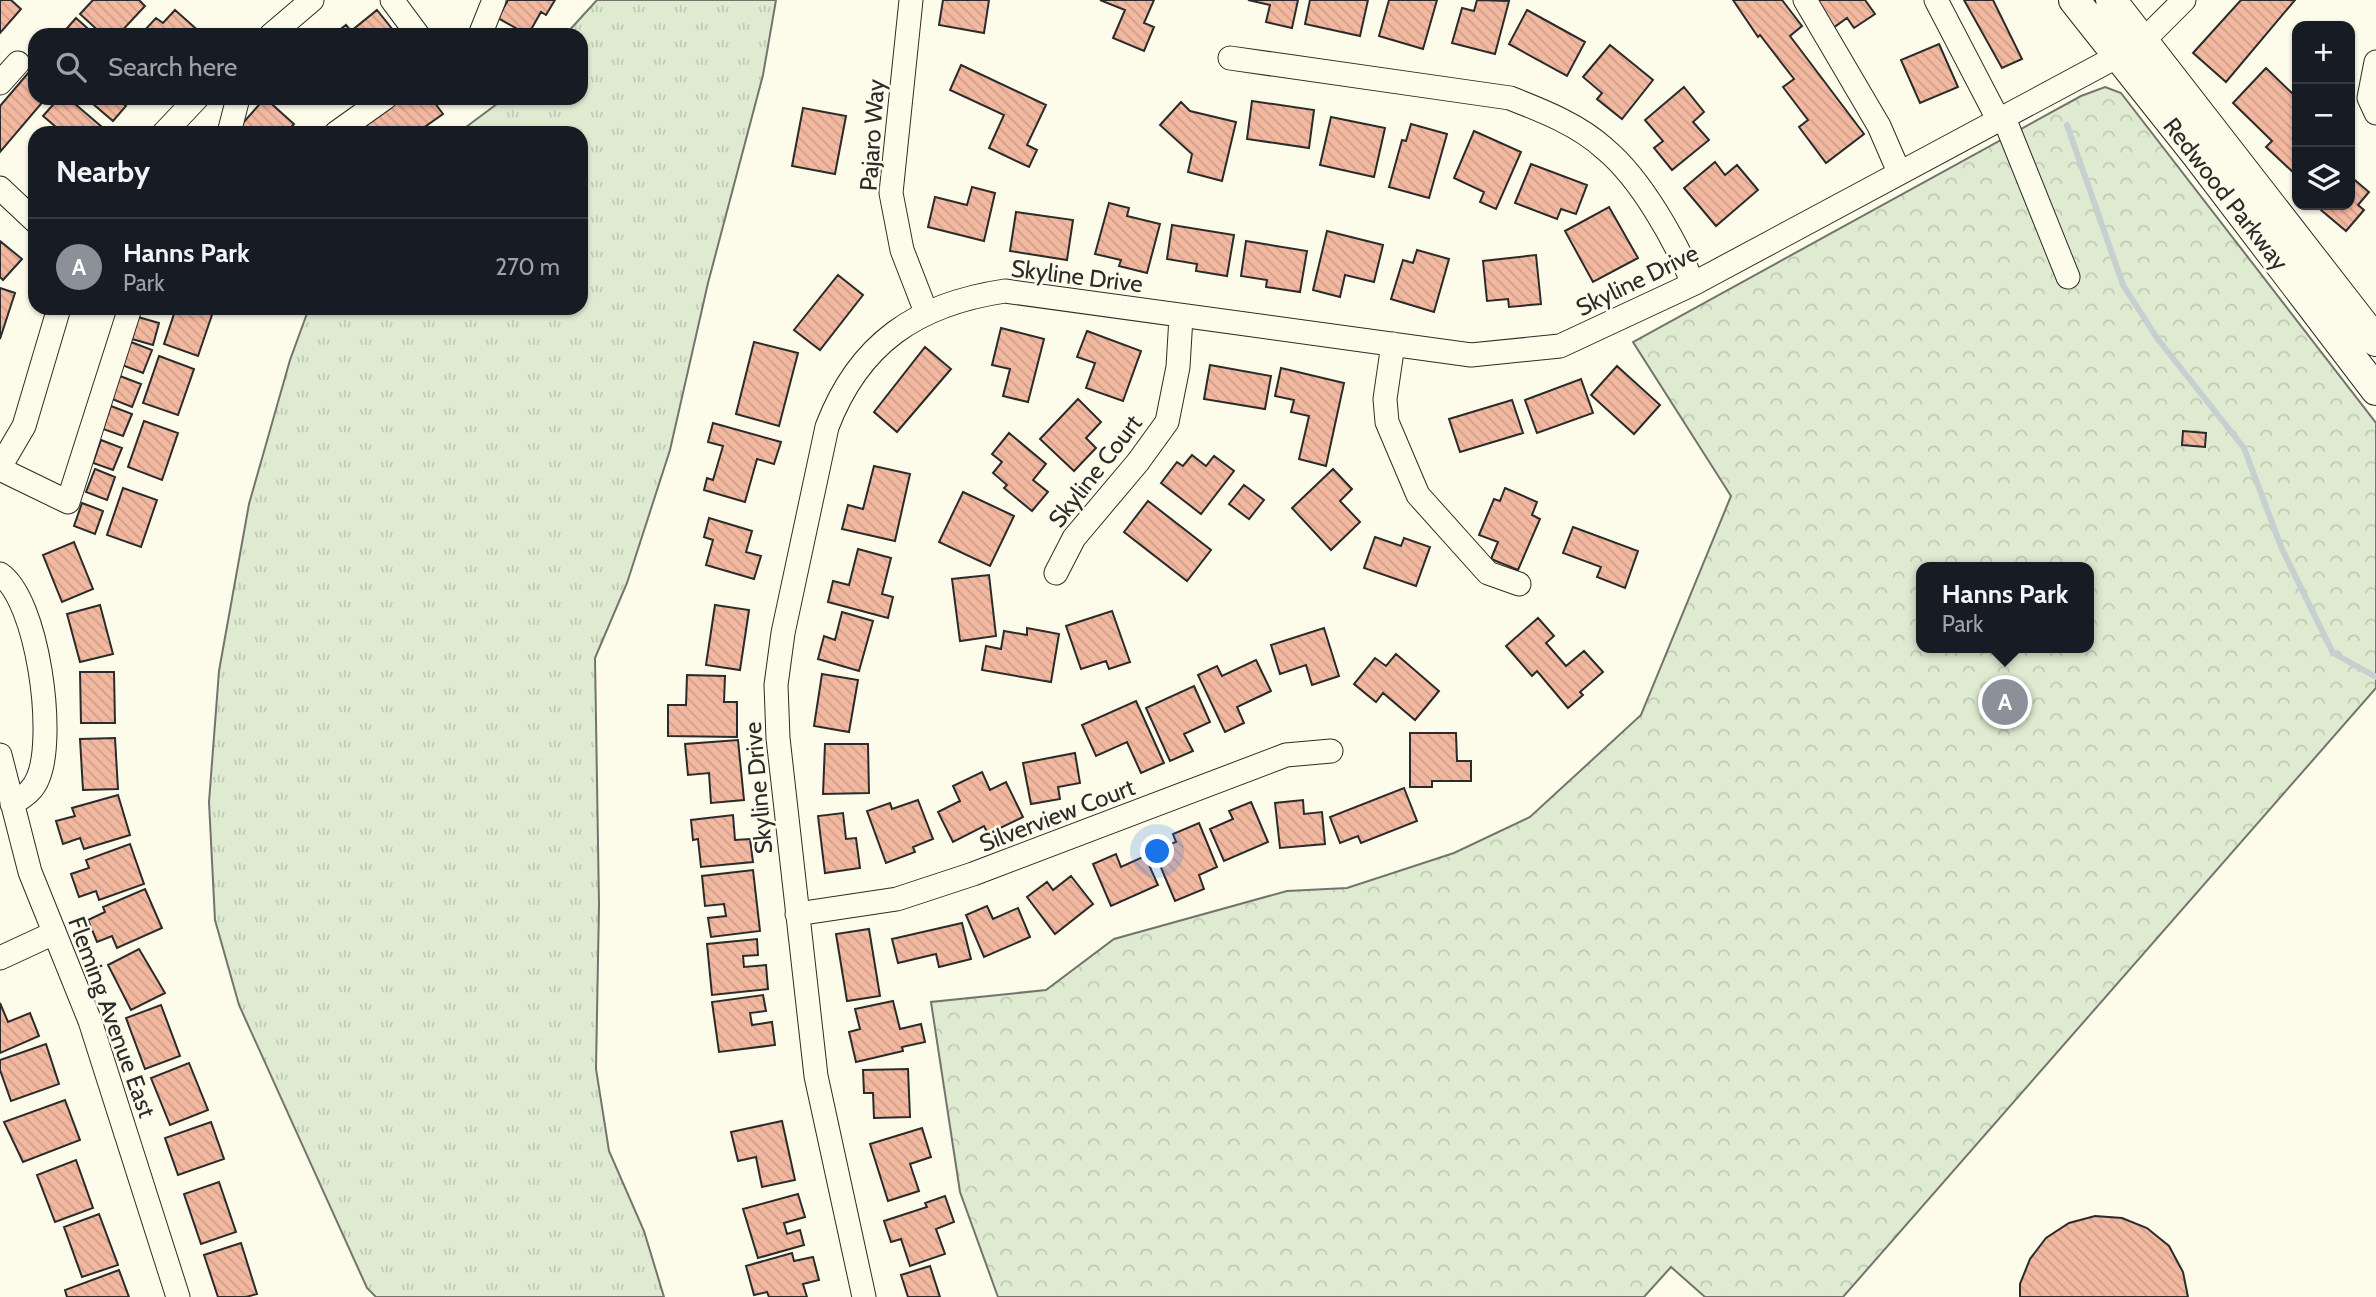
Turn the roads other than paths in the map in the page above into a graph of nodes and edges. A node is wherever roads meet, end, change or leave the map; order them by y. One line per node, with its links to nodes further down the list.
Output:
1 (312, 0): 10 (street)
2 (392, 0): 11 (street)
3 (494, 0): 12 (street)
4 (911, 0): 32 (street, Pajaro Way)
5 (1805, 0): 27 (street)
6 (1936, 0): 23 (street)
7 (2074, 0): 14 (main road, Redwood Parkway)
8 (2110, 0): 13 (main road, Redwood Parkway)
9 (2184, 0): 13 (street, Skyline Drive)
10 (279, 28)
11 (413, 28)
12 (483, 28)
13 (2143, 41): 14 (street, Skyline Drive); 36 (main road, Redwood Parkway)
14 (2118, 56): 23 (street, Skyline Drive); 38 (main road, Redwood Parkway)
15 (1230, 58): 31 (street)
16 (2376, 61): 22 (street)
17 (18, 63): 18 (street)
18 (0, 83)
19 (190, 105): 24 (street)
20 (236, 105): 25 (street)
21 (375, 105): 26 (street)
22 (2376, 113)
23 (2001, 119): 27 (street, Skyline Drive); 30 (street)
24 (171, 126)
25 (231, 126)
26 (346, 126)
27 (1899, 172): 31 (street, Skyline Drive)
28 (0, 188): 29 (street)
29 (28, 214)
30 (2068, 277)
31 (1693, 284): 37 (street, Skyline Drive)
32 (926, 312): 35 (street, Skyline Drive); 46 (street, Skyline Drive)
33 (57, 315): 39 (street)
34 (128, 315): 39 (street)
35 (1181, 317): 37 (street, Skyline Drive); 40 (street, Skyline Court)
36 (2376, 341)
37 (1393, 344): 42 (street)
38 (2376, 390)
39 (0, 468)
40 (1056, 573)
41 (0, 574): 45 (street)
42 (1519, 584)
43 (1331, 751): 46 (street, Silverview Court)
44 (0, 755): 45 (street, Fleming Avenue East)
45 (12, 804): 47 (street, Fleming Avenue East)
46 (797, 914): 50 (street, Skyline Drive)
47 (54, 933): 48 (street); 49 (street, Fleming Avenue East)
48 (0, 958)
49 (178, 1297)
50 (864, 1297)

